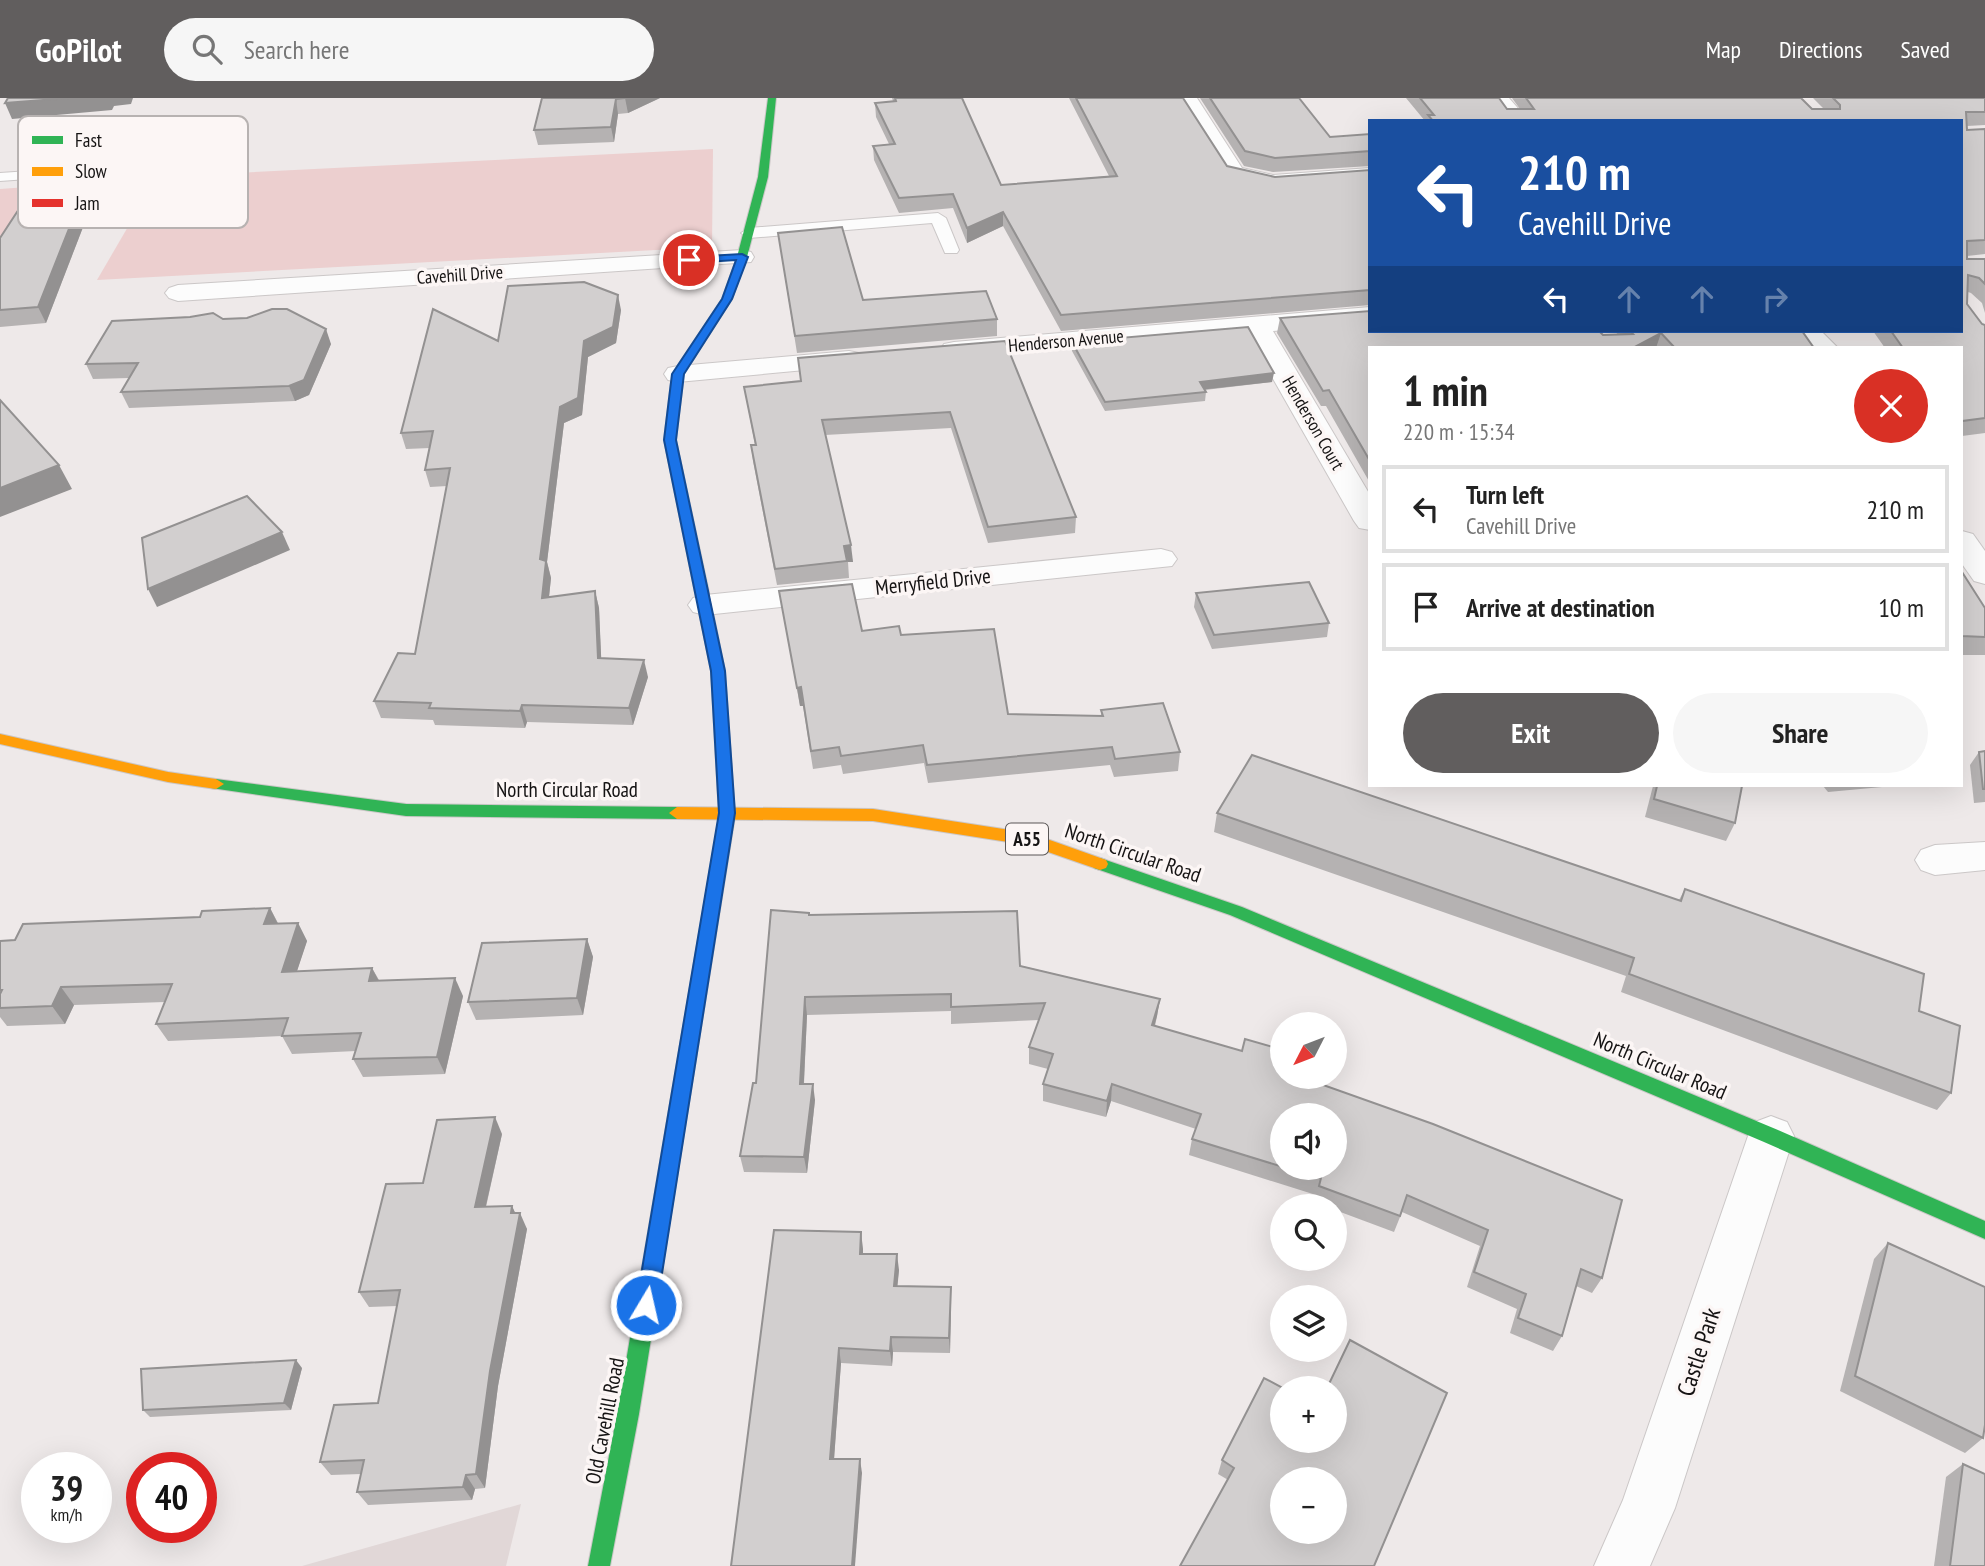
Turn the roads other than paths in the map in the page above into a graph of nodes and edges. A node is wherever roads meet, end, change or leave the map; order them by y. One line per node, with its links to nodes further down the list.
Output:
1 (772, 98): 8 (main road, Old Cavehill Road)
2 (1186, 98): 5 (street)
3 (1498, 98): 4 (street)
4 (1516, 119)
5 (1368, 175)
6 (18, 176): 7 (lane)
7 (0, 177)
8 (745, 245): 9 (lane); 10 (street, Cavehill Drive); 17 (main road, Old Cavehill Road)
9 (951, 250)
10 (178, 293)
11 (1368, 315): 12 (street, Henderson Avenue)
12 (1256, 325): 15 (street, Henderson Avenue); 18 (street, Henderson Court)
13 (1808, 333): 14 (street)
14 (1823, 346)
15 (926, 353)
16 (871, 357): 17 (street)
17 (678, 374): 22 (main road, Old Cavehill Road)
18 (1368, 518)
19 (1963, 542): 21 (street)
20 (1161, 559): 22 (street, Merryfield Drive)
21 (1985, 574)
22 (705, 605): 24 (main road, Old Cavehill Road)
23 (0, 739): 24 (main road, North Circular Road / A55)
24 (727, 813): 27 (main road, North Circular Road / A55); 29 (main road, Old Cavehill Road)
25 (1985, 856): 26 (street)
26 (1935, 860)
27 (1771, 1136): 28 (main road, North Circular Road / A55); 30 (street, Castle Park)
28 (1985, 1230)
29 (599, 1566)
30 (1622, 1566)

